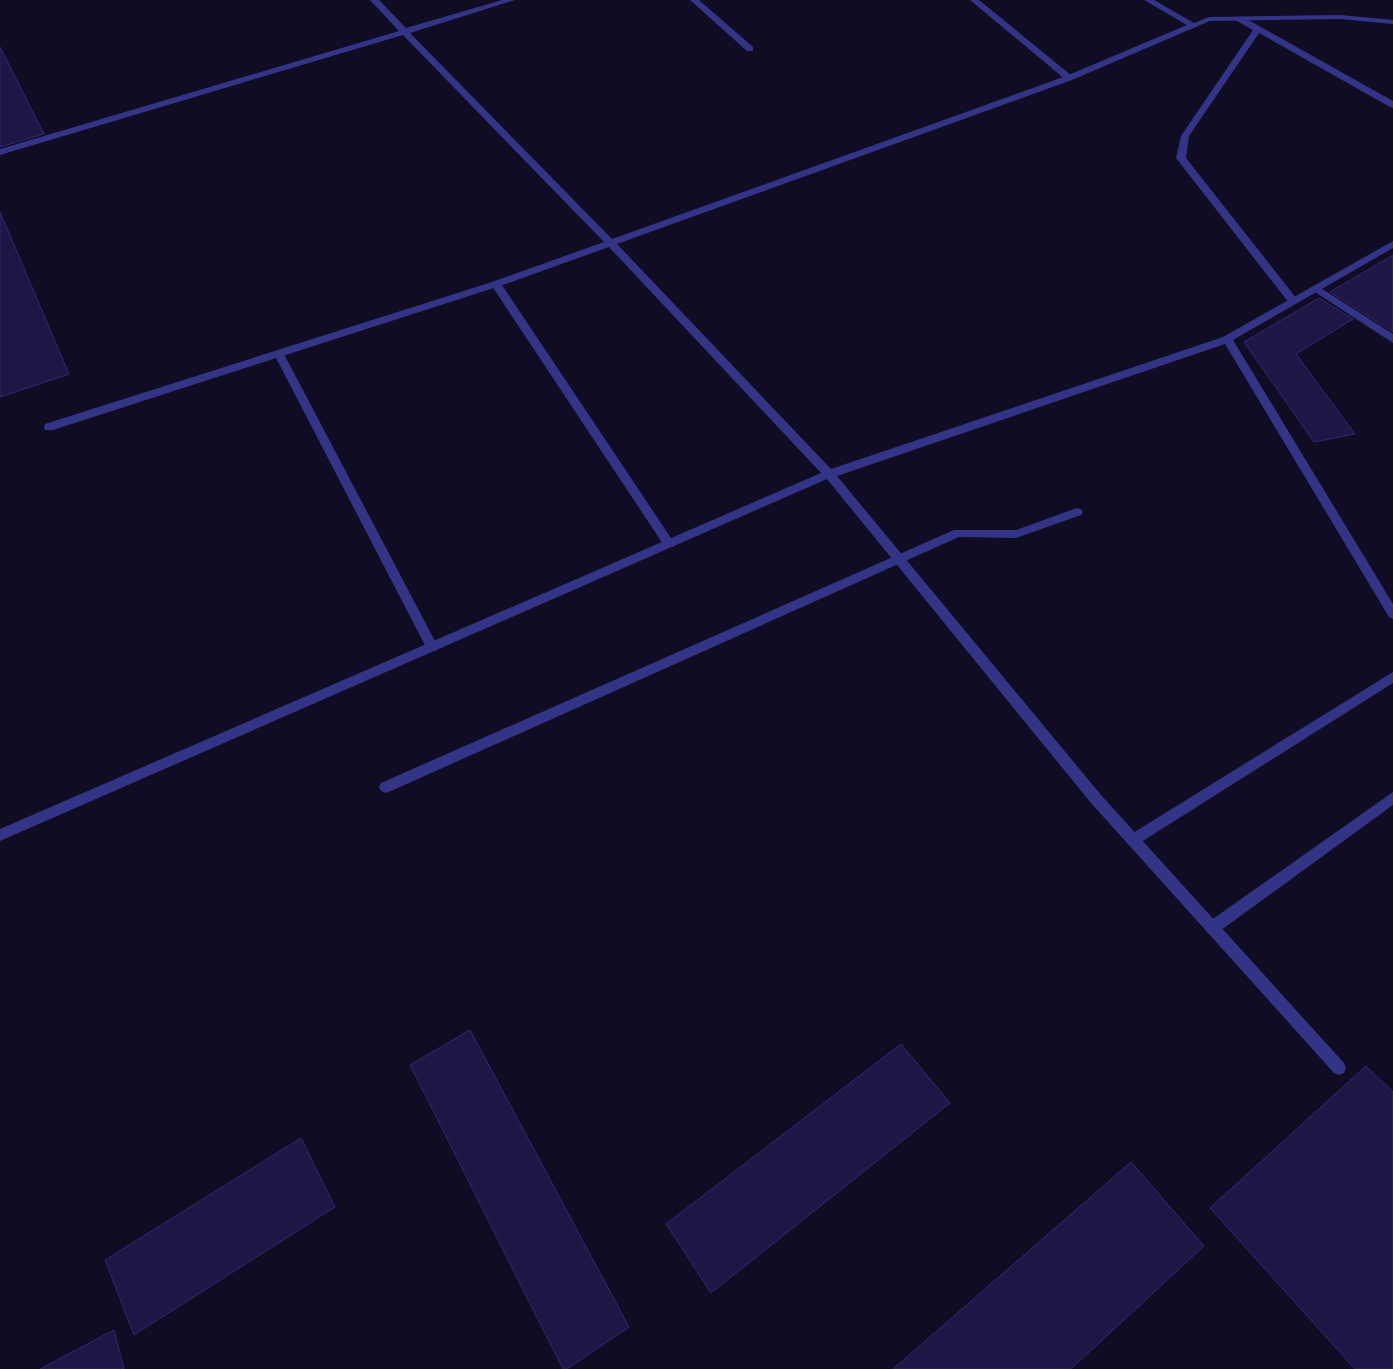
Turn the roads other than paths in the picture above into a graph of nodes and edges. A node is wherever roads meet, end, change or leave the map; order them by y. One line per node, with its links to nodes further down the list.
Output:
1 (374, 0): 10 (street)
2 (511, 0): 10 (street)
3 (694, 0): 11 (street)
4 (974, 0): 12 (street)
5 (1148, 0): 8 (street)
6 (1240, 19): 7 (street); 8 (street); 9 (street)
7 (1393, 22)
8 (1192, 25): 12 (street)
9 (1258, 29): 13 (street); 19 (street)
10 (406, 33): 14 (street); 15 (street)
11 (750, 49)
12 (1068, 78): 15 (street)
13 (1393, 105)
14 (0, 152)
15 (612, 244): 17 (street); 24 (street)
16 (1393, 244): 18 (street)
17 (496, 284): 22 (street); 26 (street)
18 (1316, 288): 19 (street); 21 (street)
19 (1293, 301): 20 (street)
20 (1226, 339): 24 (street); 28 (street)
21 (1393, 340)
22 (279, 354): 23 (street); 29 (street)
23 (49, 427)
24 (829, 474): 26 (street); 27 (street)
25 (1077, 512): 27 (street)
26 (669, 544): 29 (street)
27 (900, 560): 31 (street); 34 (street)
28 (1393, 614)
29 (432, 647): 33 (street)
30 (1393, 678): 34 (street)
31 (386, 787)
32 (1393, 798): 35 (street)
33 (0, 835)
34 (1133, 840): 35 (street)
35 (1212, 928): 36 (street)
36 (1338, 1068)

